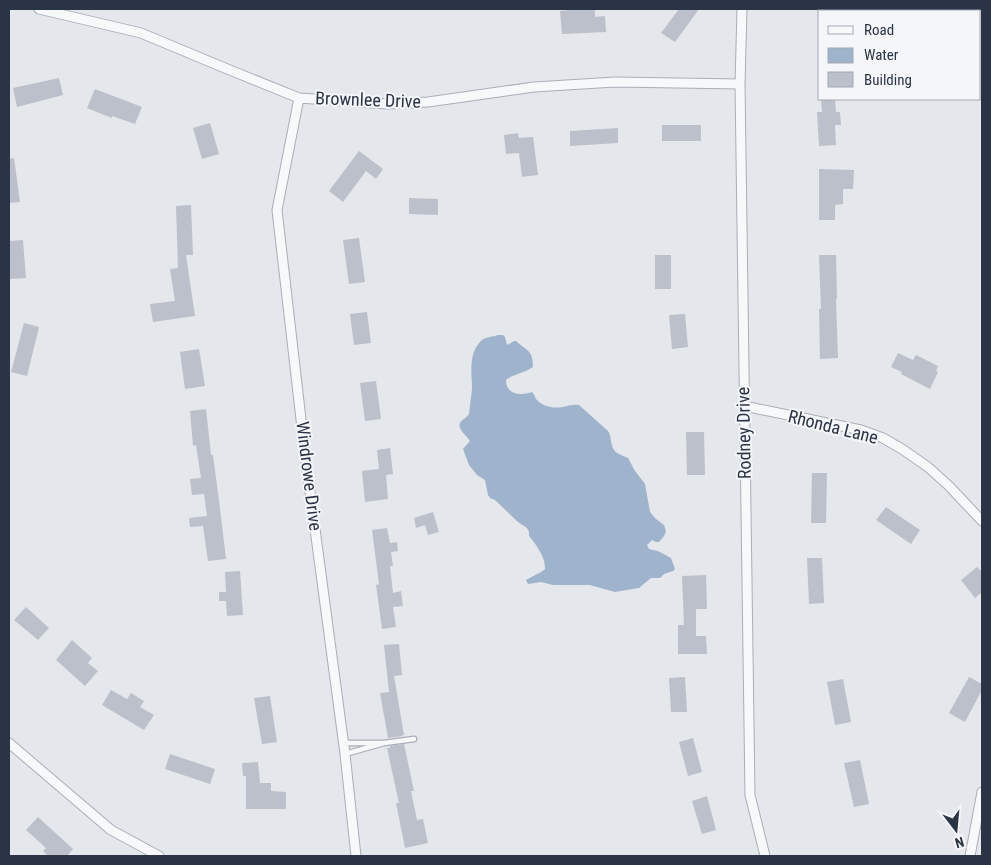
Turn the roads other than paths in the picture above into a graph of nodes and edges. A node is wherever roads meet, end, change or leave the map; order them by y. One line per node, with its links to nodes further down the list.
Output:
1 (39, 9): 4 (street, Brownlee Drive)
2 (742, 9): 3 (street, Rodney Drive)
3 (740, 84): 4 (street, Brownlee Drive); 5 (street, Rodney Drive)
4 (299, 98): 9 (street, Windrowe Drive)
5 (744, 406): 6 (street, Rhonda Lane); 15 (street, Rodney Drive)
6 (982, 521)
7 (414, 739): 10 (lane)
8 (9, 743): 13 (street)
9 (343, 743): 10 (lane); 11 (street, Windrowe Drive)
10 (384, 743): 11 (lane)
11 (345, 754): 14 (street, Windrowe Drive)
12 (982, 792): 16 (street)
13 (159, 856)
14 (356, 856)
15 (765, 856)
16 (970, 856)

